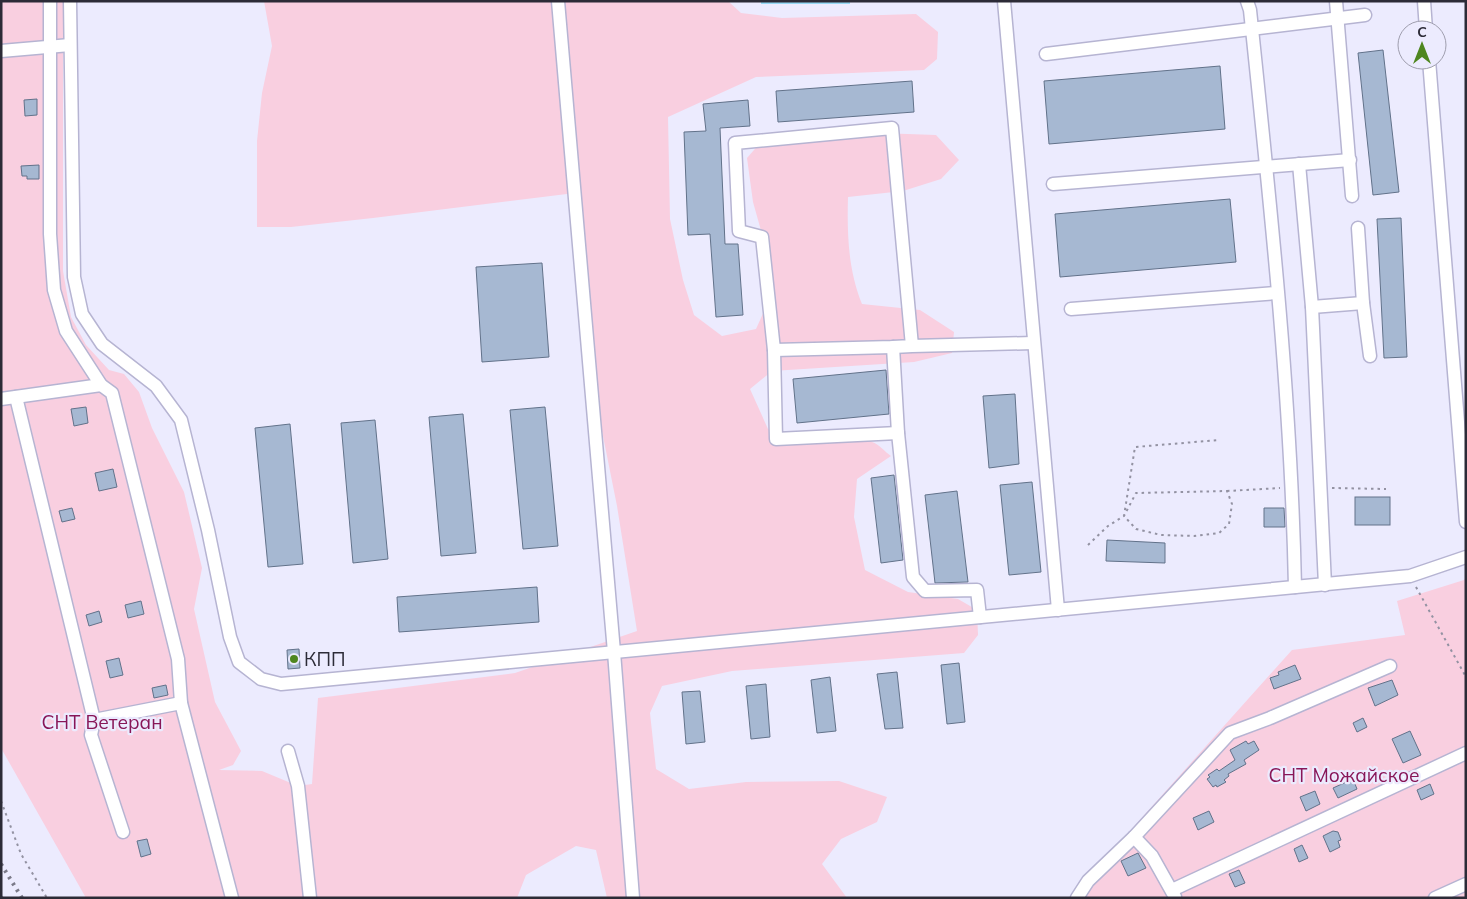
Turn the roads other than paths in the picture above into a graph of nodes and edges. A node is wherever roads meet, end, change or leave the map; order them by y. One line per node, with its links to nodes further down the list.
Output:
1 (50, 1): 13 (street)
2 (70, 1): 12 (street)
3 (558, 1): 42 (street)
4 (1004, 1): 27 (street)
5 (1247, 1): 11 (street)
6 (1336, 1): 9 (street)
7 (1424, 1): 10 (street)
8 (1365, 15): 9 (street)
9 (1338, 18): 11 (street); 17 (street)
10 (1425, 20)
11 (1252, 30): 15 (street); 19 (street)
12 (70, 45): 13 (street); 42 (street)
13 (50, 48): 14 (street); 32 (street)
14 (1, 52)
15 (1046, 54)
16 (1430, 70): 36 (street)
17 (1350, 160): 18 (street); 21 (street)
18 (1299, 164): 19 (street); 25 (street)
19 (1266, 168): 20 (street); 23 (street)
20 (1053, 184)
21 (1352, 196)
22 (1358, 228): 24 (street)
23 (1277, 293): 26 (street); 39 (street)
24 (1363, 303): 25 (street); 31 (street)
25 (1312, 307): 38 (street)
26 (1072, 309)
27 (1032, 343): 29 (street); 40 (street)
28 (893, 346): 29 (street); 30 (street); 35 (street)
29 (912, 346): 30 (street)
30 (774, 350): 35 (street)
31 (1370, 356)
32 (101, 384): 33 (street); 44 (street)
33 (16, 397): 34 (street); 45 (street)
34 (1, 399)
35 (898, 433): 41 (street)
36 (1466, 522)
37 (1466, 557): 38 (street)
38 (1325, 584): 39 (street)
39 (1295, 587): 40 (street)
40 (1058, 610): 41 (street)
41 (980, 617): 42 (street)
42 (614, 652): 54 (street)
43 (1390, 666): 49 (street)
44 (182, 703): 45 (street); 52 (street)
45 (94, 720): 48 (street)
46 (288, 751): 53 (street)
47 (1466, 753): 51 (street)
48 (123, 832)
49 (1134, 837): 51 (street); 55 (street)
50 (1466, 884): 56 (street)
51 (1173, 894)
52 (232, 898)
53 (310, 898)
54 (632, 898)
55 (1077, 898)
56 (1436, 898)

